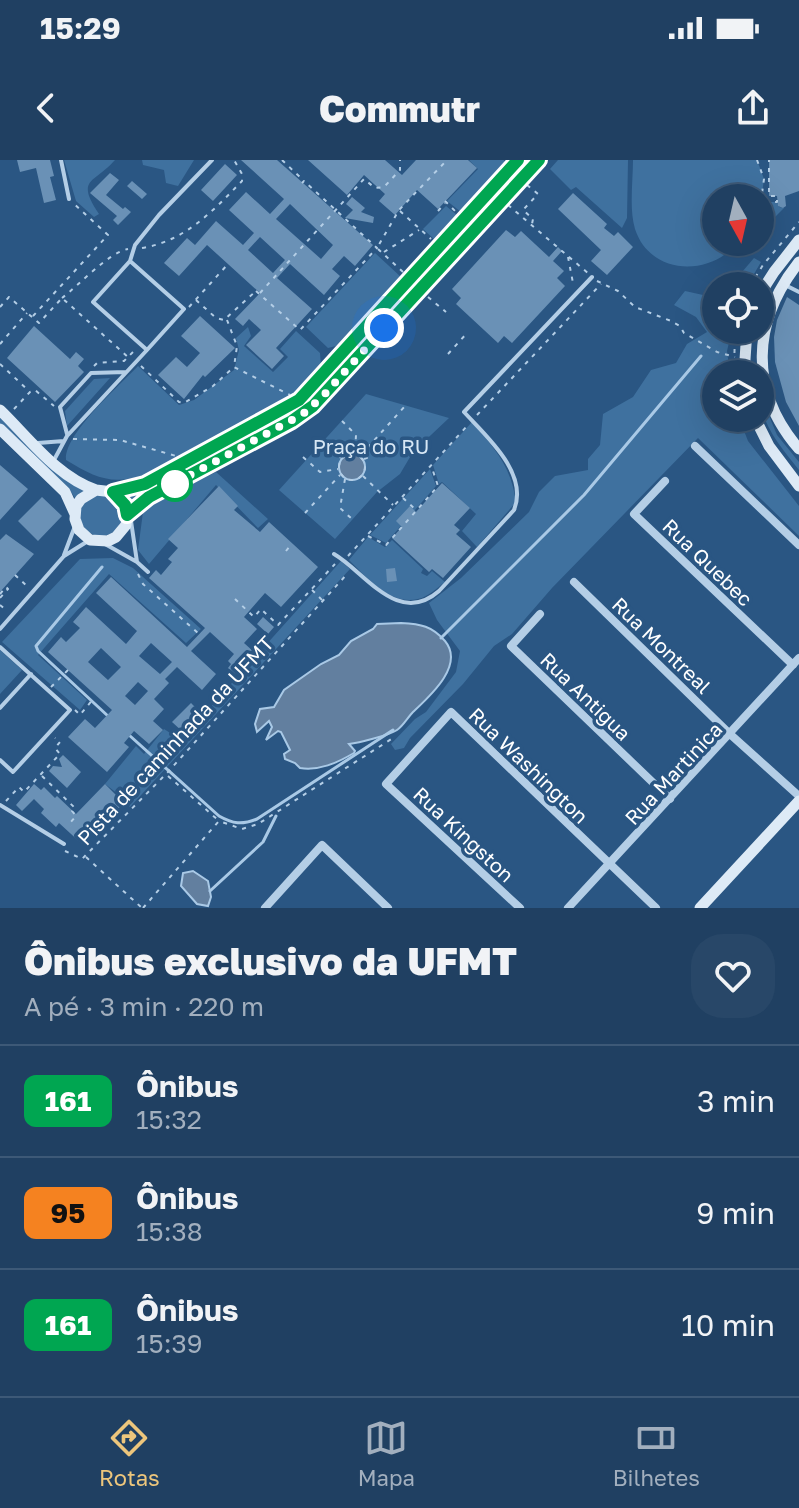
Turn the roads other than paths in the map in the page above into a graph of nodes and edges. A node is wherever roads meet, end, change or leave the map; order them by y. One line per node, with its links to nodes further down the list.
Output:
1 (61, 160): 5 (lane)
2 (212, 160): 7 (lane)
3 (539, 160): 28 (street)
4 (513, 162): 27 (street)
5 (69, 199)
6 (799, 240): 9 (street)
7 (130, 261): 13 (lane); 13 (lane)
8 (799, 262): 11 (street)
9 (774, 272)
10 (592, 277): 32 (lane)
11 (783, 283): 12 (lane); 22 (street)
12 (799, 292)
13 (147, 350): 14 (lane)
14 (126, 372): 18 (lane); 18 (lane)
15 (0, 410): 20 (street)
16 (0, 429): 29 (street)
17 (762, 432): 25 (street)
18 (70, 437): 19 (lane)
19 (64, 441): 20 (lane); 23 (lane)
20 (33, 442): 23 (street)
21 (695, 446): 31 (street)
22 (799, 449)
23 (53, 463): 26 (street)
24 (665, 481): 40 (street, Rua Quebec)
25 (799, 486)
26 (96, 490): 27 (street); 29 (street)
27 (113, 492): 28 (street)
28 (127, 515): 30 (street); 34 (lane)
29 (75, 519): 30 (street); 33 (lane)
30 (95, 541): 33 (lane); 34 (lane)
31 (799, 545)
32 (334, 554)
33 (64, 556): 38 (lane)
34 (139, 564): 35 (lane)
35 (148, 572)
36 (574, 582): 43 (street, Rua Montreal)
37 (540, 614): 46 (street, Rua Antigua)
38 (0, 629)
39 (0, 647): 41 (lane)
40 (796, 662): 43 (street, Rua Martinica)
41 (31, 674): 42 (lane); 44 (lane)
42 (0, 708)
43 (731, 735): 46 (street, Rua Martinica); 47 (street, Rua Montreal)
44 (0, 760)
45 (386, 784): 50 (street, Rua Washington); 53 (street, Rua Kingston)
46 (670, 799): 50 (street, Rua Martinica)
47 (799, 799): 56 (street)
48 (1, 805): 49 (lane)
49 (62, 846)
50 (610, 864): 54 (street, Rua Martinica); 55 (street, Rua Washington)
51 (265, 908): 52 (street)
52 (388, 908)
53 (520, 908)
54 (568, 908)
55 (656, 908)
56 (700, 908)

